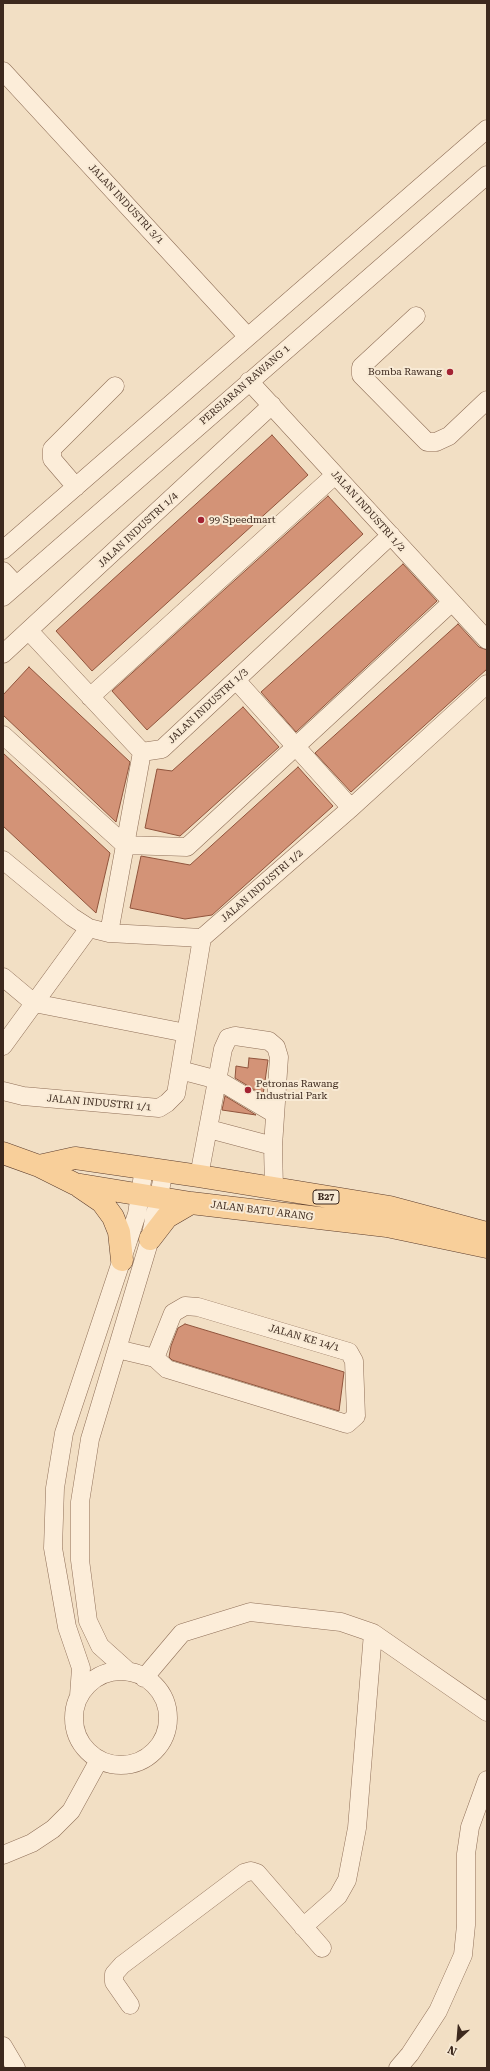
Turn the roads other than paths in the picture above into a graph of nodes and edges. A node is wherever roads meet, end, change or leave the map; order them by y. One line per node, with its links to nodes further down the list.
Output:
1 (3, 71): 7 (street, JALAN INDUSTRI 3/1)
2 (487, 130): 5 (street)
3 (487, 141): 5 (street)
4 (483, 179): 8 (street, PERSIARAN RAWANG 1)
5 (392, 212): 7 (street)
6 (416, 316): 10 (street)
7 (248, 337): 13 (street)
8 (250, 381): 11 (street, JALAN INDUSTRI 1/2); 17 (street, PERSIARAN RAWANG 1)
9 (114, 386): 13 (street)
10 (487, 400)
11 (272, 405): 12 (street, JALAN INDUSTRI 1/2); 20 (street, JALAN INDUSTRI 1/4)
12 (335, 475): 14 (street, JALAN INDUSTRI 1/2); 25 (street)
13 (76, 487): 15 (street)
14 (391, 535): 19 (street, JALAN INDUSTRI 1/2); 23 (street, JALAN INDUSTRI 1/3)
15 (3, 550)
16 (3, 571): 17 (street)
17 (16, 585): 18 (street, PERSIARAN RAWANG 1)
18 (3, 597)
19 (452, 602): 21 (street, JALAN INDUSTRI 1/2); 27 (street)
20 (29, 630): 22 (street, JALAN INDUSTRI 1/4); 25 (street)
21 (487, 640)
22 (3, 654)
23 (236, 680): 27 (street); 28 (street, JALAN INDUSTRI 1/3)
24 (487, 684): 29 (street, JALAN INDUSTRI 1/2)
25 (90, 697): 28 (street)
26 (3, 735): 30 (street)
27 (296, 747): 29 (street); 30 (street)
28 (142, 752): 30 (street)
29 (351, 808): 34 (street, JALAN INDUSTRI 1/2)
30 (125, 845): 33 (street)
31 (3, 860): 32 (street)
32 (89, 928): 33 (street); 36 (street)
33 (109, 933): 34 (street)
34 (202, 938): 37 (street, JALAN INDUSTRI 1/1)
35 (3, 977): 36 (street)
36 (34, 1003): 37 (street); 38 (street)
37 (186, 1033): 39 (street, JALAN INDUSTRI 1/1)
38 (3, 1046)
39 (180, 1070): 40 (street); 41 (street, JALAN INDUSTRI 1/1)
40 (218, 1080): 42 (street); 42 (street); 43 (street)
41 (3, 1091)
42 (275, 1114): 44 (street)
43 (209, 1129): 44 (street); 48 (street)
44 (273, 1146): 50 (street)
45 (3, 1153): 46 (main road, JALAN BATU ARANG / B27)
46 (40, 1166): 47 (main road, B27); 49 (main road, JALAN BATU ARANG / B27)
47 (154, 1169): 48 (main road, B27); 51 (street)
48 (199, 1176): 50 (main road, B27)
49 (74, 1184): 51 (main road, JALAN BATU ARANG / B27); 56 (main road)
50 (274, 1189): 53 (main road, B27)
51 (149, 1197): 52 (main road, JALAN BATU ARANG / B27); 54 (street); 56 (street)
52 (191, 1203): 54 (main road); 55 (main road, JALAN BATU ARANG / B27)
53 (487, 1233)
54 (150, 1239): 57 (street)
55 (487, 1247)
56 (122, 1260): 61 (street)
57 (117, 1349): 58 (street, JALAN KE 14/1); 60 (street)
58 (155, 1358): 58 (street, JALAN KE 14/1)
59 (373, 1633): 60 (street); 62 (street); 67 (street)
60 (137, 1675): 61 (street); 63 (street)
61 (79, 1696): 63 (street)
62 (487, 1712)
63 (99, 1760): 66 (street)
64 (487, 1780): 65 (street)
65 (482, 1807): 70 (street)
66 (3, 1855)
67 (303, 1927): 68 (street); 69 (street)
68 (322, 1948)
69 (130, 2005)
70 (398, 2068)

